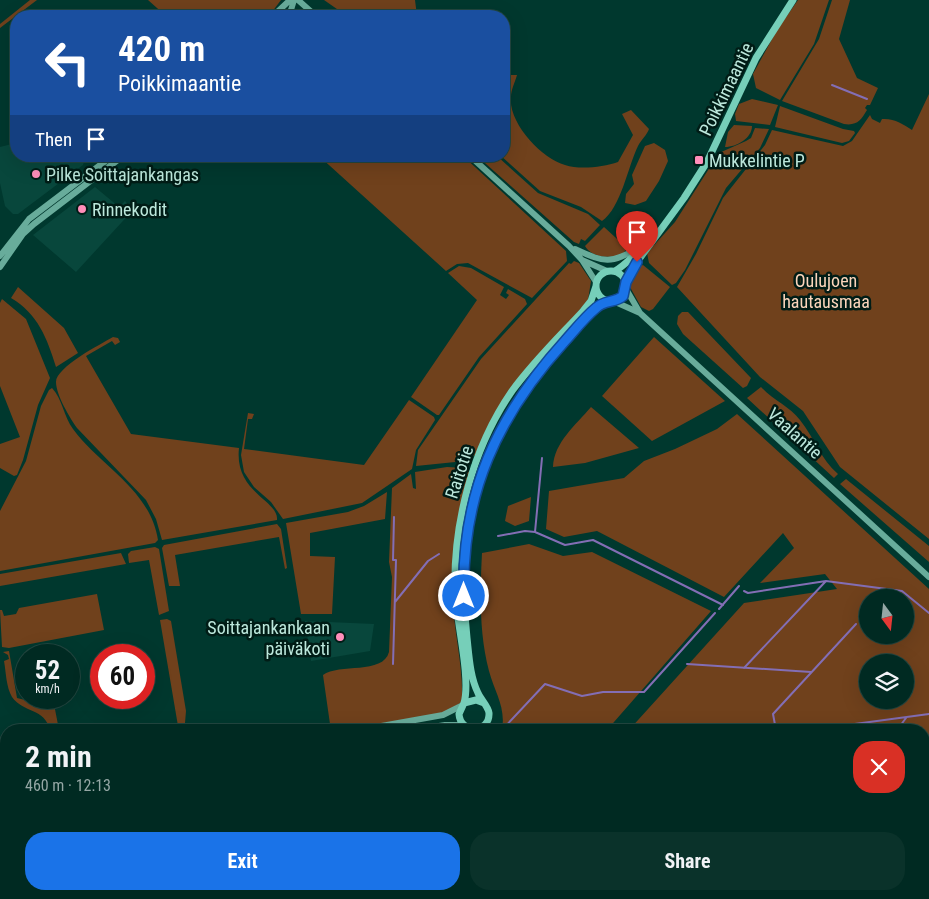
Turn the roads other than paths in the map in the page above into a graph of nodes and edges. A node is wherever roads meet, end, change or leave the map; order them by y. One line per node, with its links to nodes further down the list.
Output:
1 (292, 0): 4 (street)
2 (298, 0): 5 (street)
3 (793, 0): 11 (main road, Poikkimaantie)
4 (280, 10)
5 (309, 10)
6 (104, 162): 9 (street)
7 (115, 162): 12 (street)
8 (477, 162): 10 (street)
9 (0, 256)
10 (585, 257): 11 (street); 13 (street); 14 (street)
11 (630, 262): 13 (main road, Poikkimaantie); 15 (main road, Poikkimaantie)
12 (0, 266)
13 (611, 271): 14 (main road); 15 (main road)
14 (596, 284): 16 (main road); 20 (main road, Raitotie)
15 (626, 286): 16 (main road); 17 (street, Vaalantie)
16 (611, 301): 17 (street, Vaalantie); 19 (main road, Raitotie)
17 (640, 313): 18 (street, Vaalantie)
18 (929, 577)
19 (484, 703): 20 (main road); 23 (main road)
20 (463, 705): 21 (street); 22 (main road)
21 (393, 724)
22 (464, 724)
23 (486, 724)

